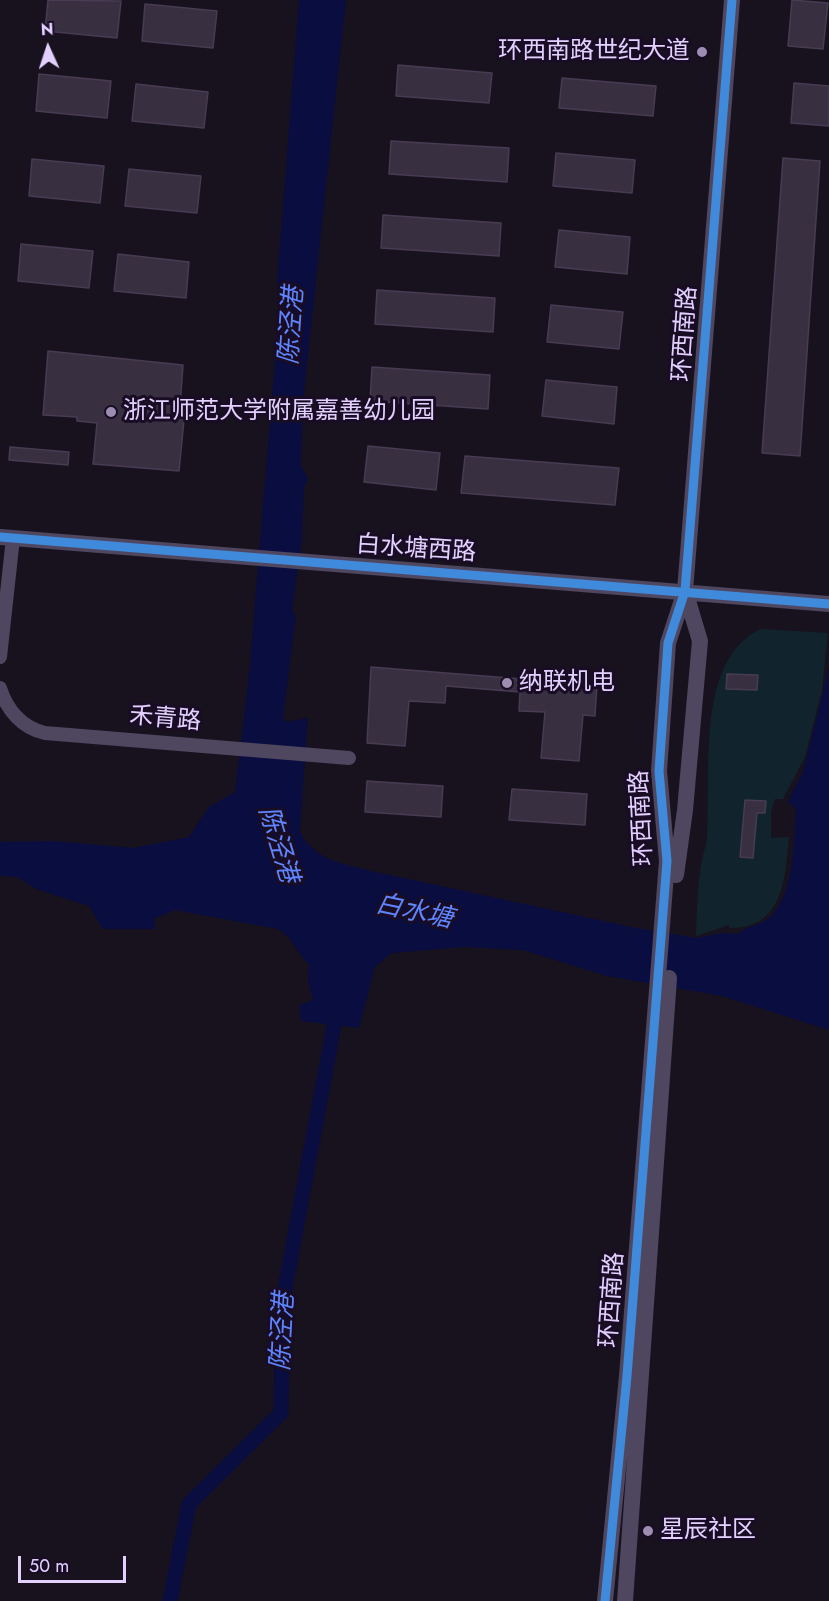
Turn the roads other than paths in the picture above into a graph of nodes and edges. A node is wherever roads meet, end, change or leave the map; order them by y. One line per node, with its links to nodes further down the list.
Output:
1 (732, 0): 3 (street, 环西南路)
2 (7, 537): 3 (street, 白水塘西路); 5 (street)
3 (685, 591): 4 (street, 白水塘西路); 8 (street, 环西南路); 8 (street, 环西南路)
4 (829, 604)
5 (0, 657)
6 (0, 688): 7 (street, 禾青路)
7 (349, 758)
8 (672, 861): 9 (street, 环西南路)
9 (659, 1039): 10 (street, 环西南路); 11 (street, 环西南路)
10 (604, 1601)
11 (625, 1601)

